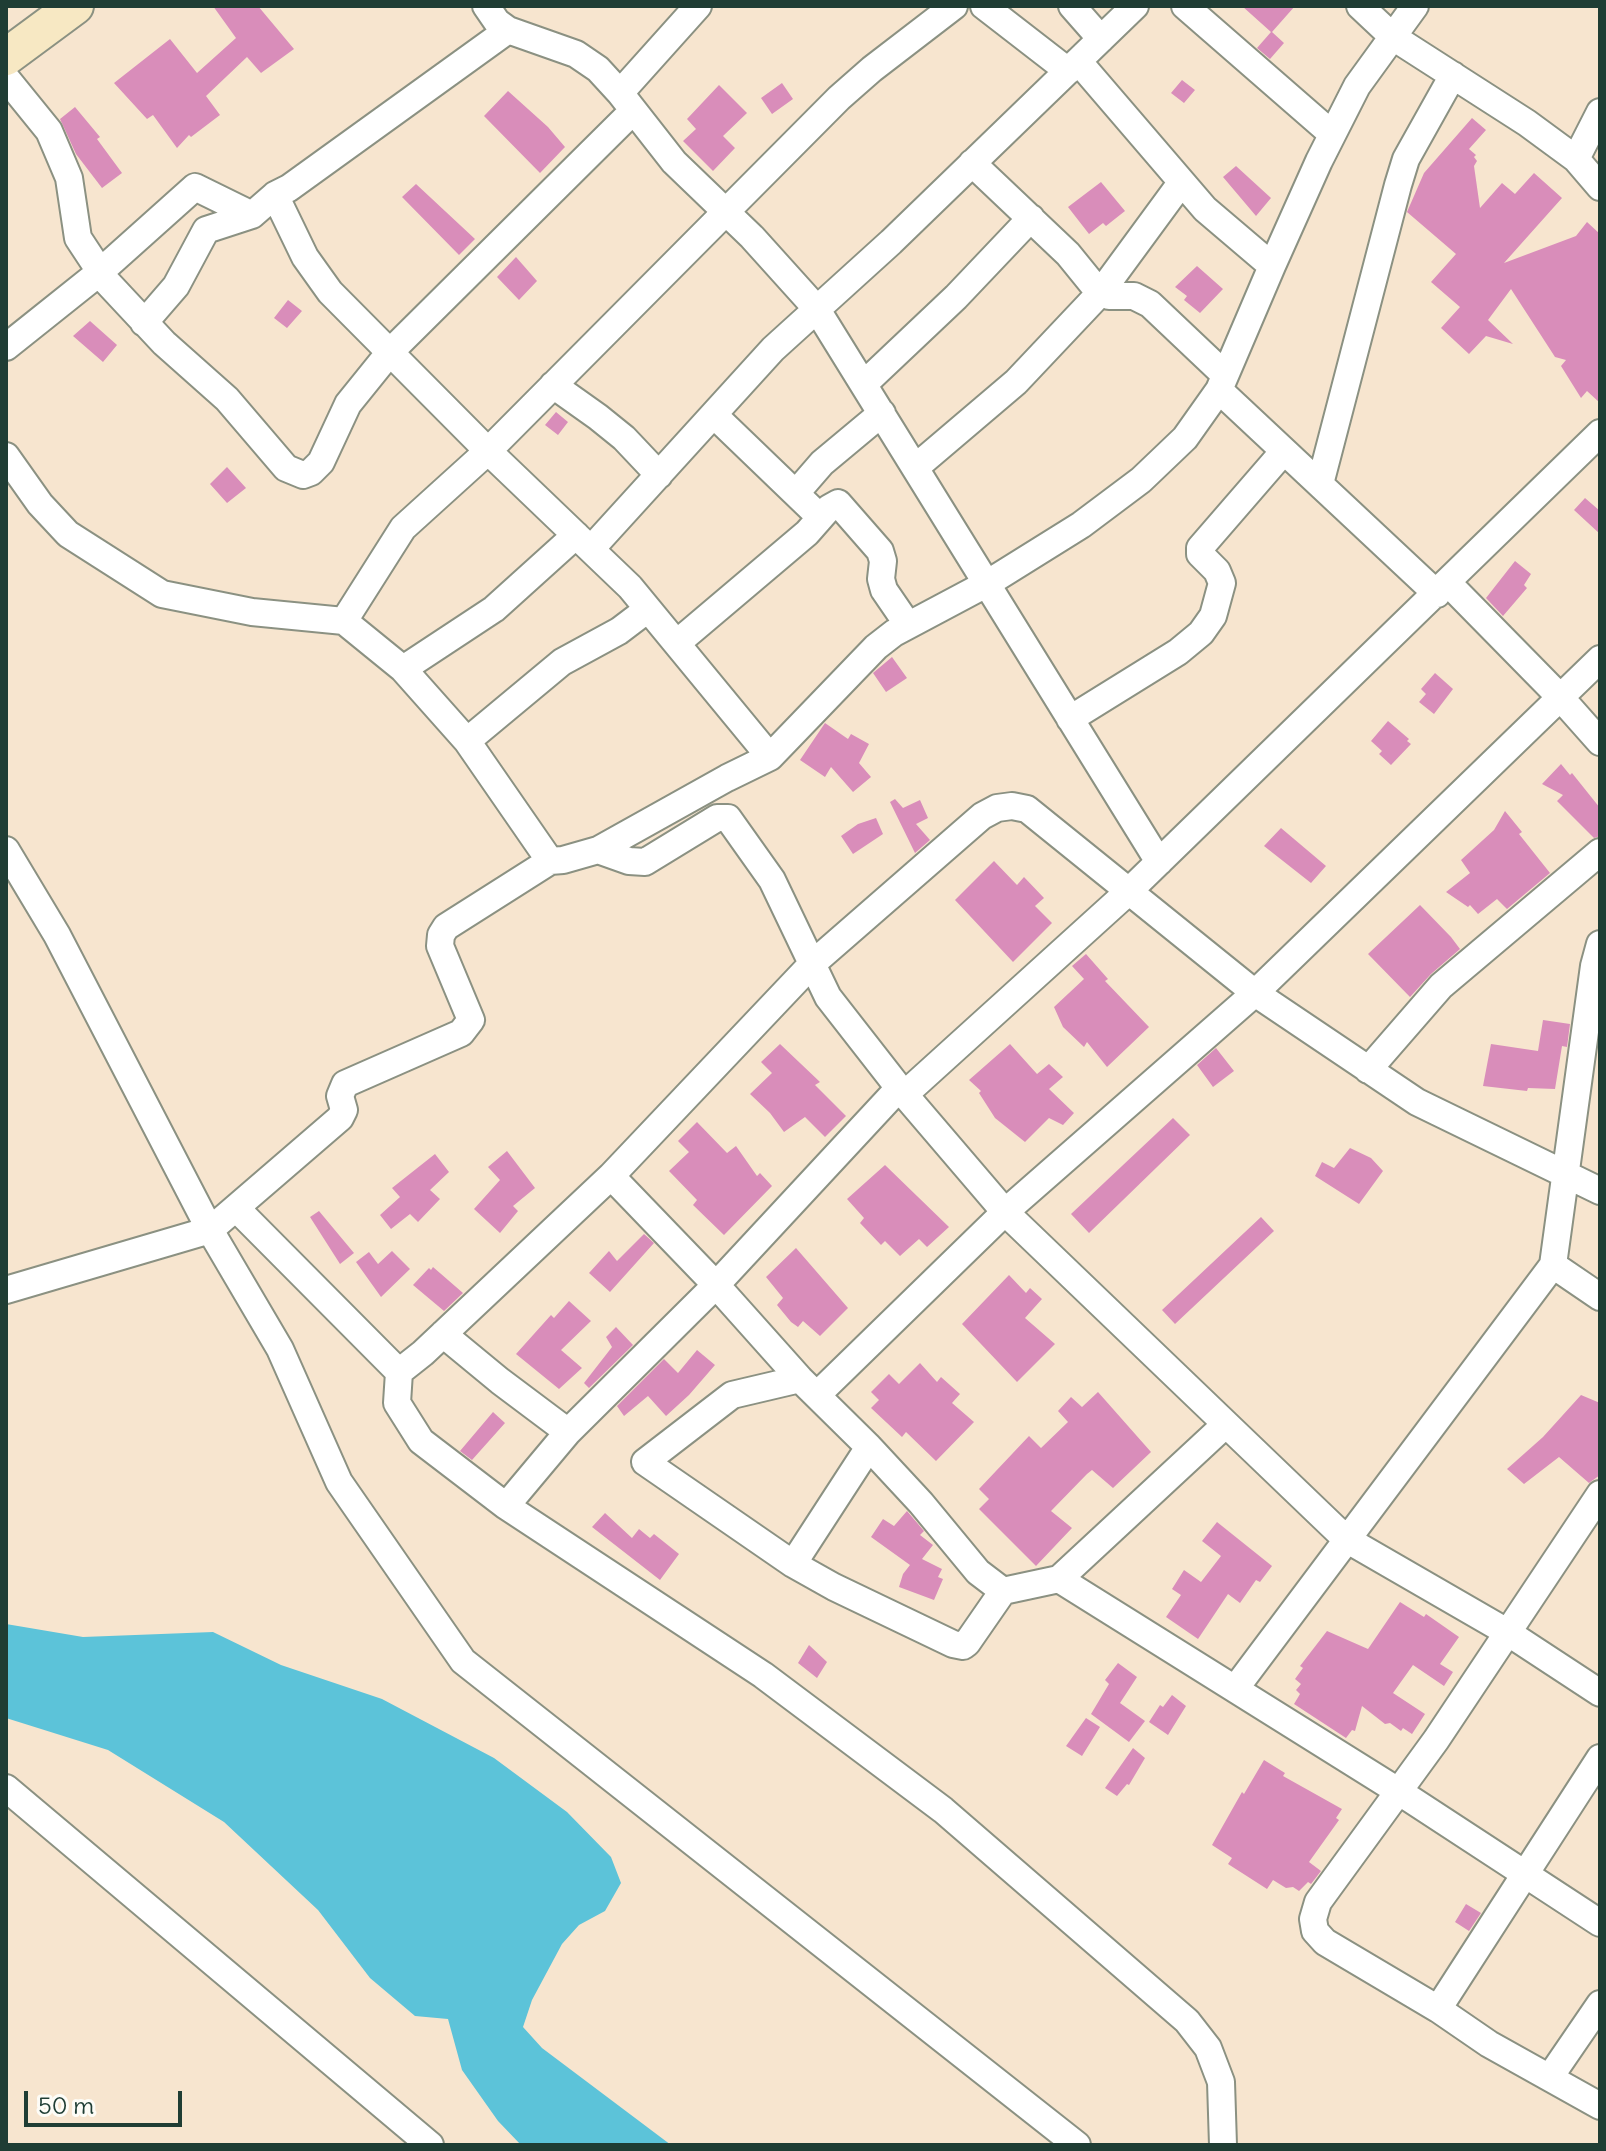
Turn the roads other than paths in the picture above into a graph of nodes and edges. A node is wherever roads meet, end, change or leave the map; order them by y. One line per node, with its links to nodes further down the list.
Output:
1 (39, 6): 12 (street)
2 (75, 6): 16 (street)
3 (486, 6): 13 (street)
4 (954, 6): 28 (street)
5 (984, 6): 17 (street)
6 (1072, 6): 15 (street)
7 (1135, 6): 15 (street)
8 (1185, 6): 22 (street)
9 (1360, 6): 14 (street)
10 (1415, 6): 14 (street)
11 (690, 10): 20 (street)
12 (6, 30)
13 (508, 30): 20 (street); 27 (street)
14 (1393, 37): 18 (street); 22 (street)
15 (1101, 39): 17 (street)
16 (6, 57)
17 (1073, 66): 24 (street); 25 (street)
18 (1453, 75): 23 (street); 49 (street)
19 (6, 78): 32 (street)
20 (627, 102): 28 (street); 37 (street)
21 (1600, 112): 23 (street)
22 (1332, 134): 31 (street)
23 (1576, 159): 26 (street)
24 (972, 163): 30 (street); 34 (street)
25 (1181, 183): 31 (street); 33 (street)
26 (1600, 187)
27 (275, 195): 29 (street); 37 (street)
28 (726, 212): 34 (street); 40 (street)
29 (252, 215): 32 (street); 35 (street)
30 (1031, 218): 33 (street); 39 (street)
31 (1272, 266): 38 (street)
32 (100, 272): 35 (street); 36 (street)
33 (1101, 292): 38 (street); 47 (street)
34 (816, 308): 39 (street); 42 (street)
35 (144, 323): 37 (street)
36 (6, 347)
37 (390, 352): 44 (street)
38 (1222, 383): 45 (street); 53 (street)
39 (864, 384): 41 (street)
40 (553, 385): 44 (street); 48 (street)
41 (882, 413): 47 (street); 50 (street)
42 (714, 415): 48 (street); 50 (street)
43 (1600, 433): 54 (street)
44 (488, 451): 52 (street); 56 (street)
45 (1284, 451): 49 (street); 62 (street)
46 (6, 456): 56 (street)
47 (916, 467): 53 (street)
48 (659, 475): 52 (street)
49 (1320, 484): 54 (street)
50 (796, 493): 51 (street)
51 (820, 517): 57 (street); 58 (street)
52 (583, 542): 55 (street); 60 (street)
53 (988, 583): 57 (street); 62 (street)
54 (1442, 588): 61 (street); 70 (street)
55 (648, 609): 58 (street); 63 (street)
56 (344, 621): 60 (street)
57 (908, 625): 65 (street)
58 (677, 643): 65 (street)
59 (1600, 659): 61 (street)
60 (403, 669): 63 (street)
61 (1560, 697): 64 (street); 74 (street)
62 (1070, 719): 70 (street)
63 (467, 741): 69 (street)
64 (1600, 742)
65 (770, 757): 67 (street)
66 (6, 850): 82 (street)
67 (598, 850): 69 (street); 73 (street)
68 (1600, 852): 75 (street)
69 (550, 861): 80 (street)
70 (1159, 862): 71 (street)
71 (1128, 892): 73 (street); 74 (street); 76 (street)
72 (1600, 944): 77 (street)
73 (811, 965): 76 (street); 78 (street)
74 (1255, 993): 75 (street); 81 (street)
75 (1368, 1070): 77 (street)
76 (902, 1091): 81 (street); 84 (street)
77 (1565, 1174): 79 (street); 83 (street)
78 (611, 1176): 84 (street); 87 (street)
79 (1600, 1191)
80 (236, 1208): 82 (street); 88 (street)
81 (1005, 1212): 89 (street); 90 (street)
82 (210, 1230): 85 (street); 112 (street)
83 (1553, 1265): 86 (street); 95 (street)
84 (716, 1285): 89 (street); 91 (street)
85 (6, 1290)
86 (1600, 1297)
87 (443, 1334): 88 (street); 91 (street)
88 (399, 1372): 94 (street)
89 (809, 1387): 92 (street); 96 (street)
90 (1226, 1424): 95 (street); 97 (street)
91 (568, 1432): 94 (street)
92 (869, 1447): 96 (street); 98 (street)
93 (1600, 1494): 99 (street)
94 (506, 1506): 113 (street)
95 (1346, 1539): 99 (street); 100 (street)
96 (793, 1564): 98 (street)
97 (1059, 1579): 98 (street); 100 (street)
98 (1003, 1591)
99 (1507, 1632): 101 (street); 104 (street)
100 (1235, 1689): 104 (street)
101 (1600, 1693)
102 (1600, 1758): 105 (street)
103 (6, 1788): 111 (street)
104 (1398, 1791): 105 (street); 108 (street)
105 (1524, 1873): 106 (street); 108 (street)
106 (1600, 1923)
107 (1600, 2004): 109 (street)
108 (1438, 2009): 109 (street)
109 (1550, 2077): 110 (street)
110 (1600, 2106)
111 (430, 2145)
112 (1077, 2145)
113 (1223, 2145)

